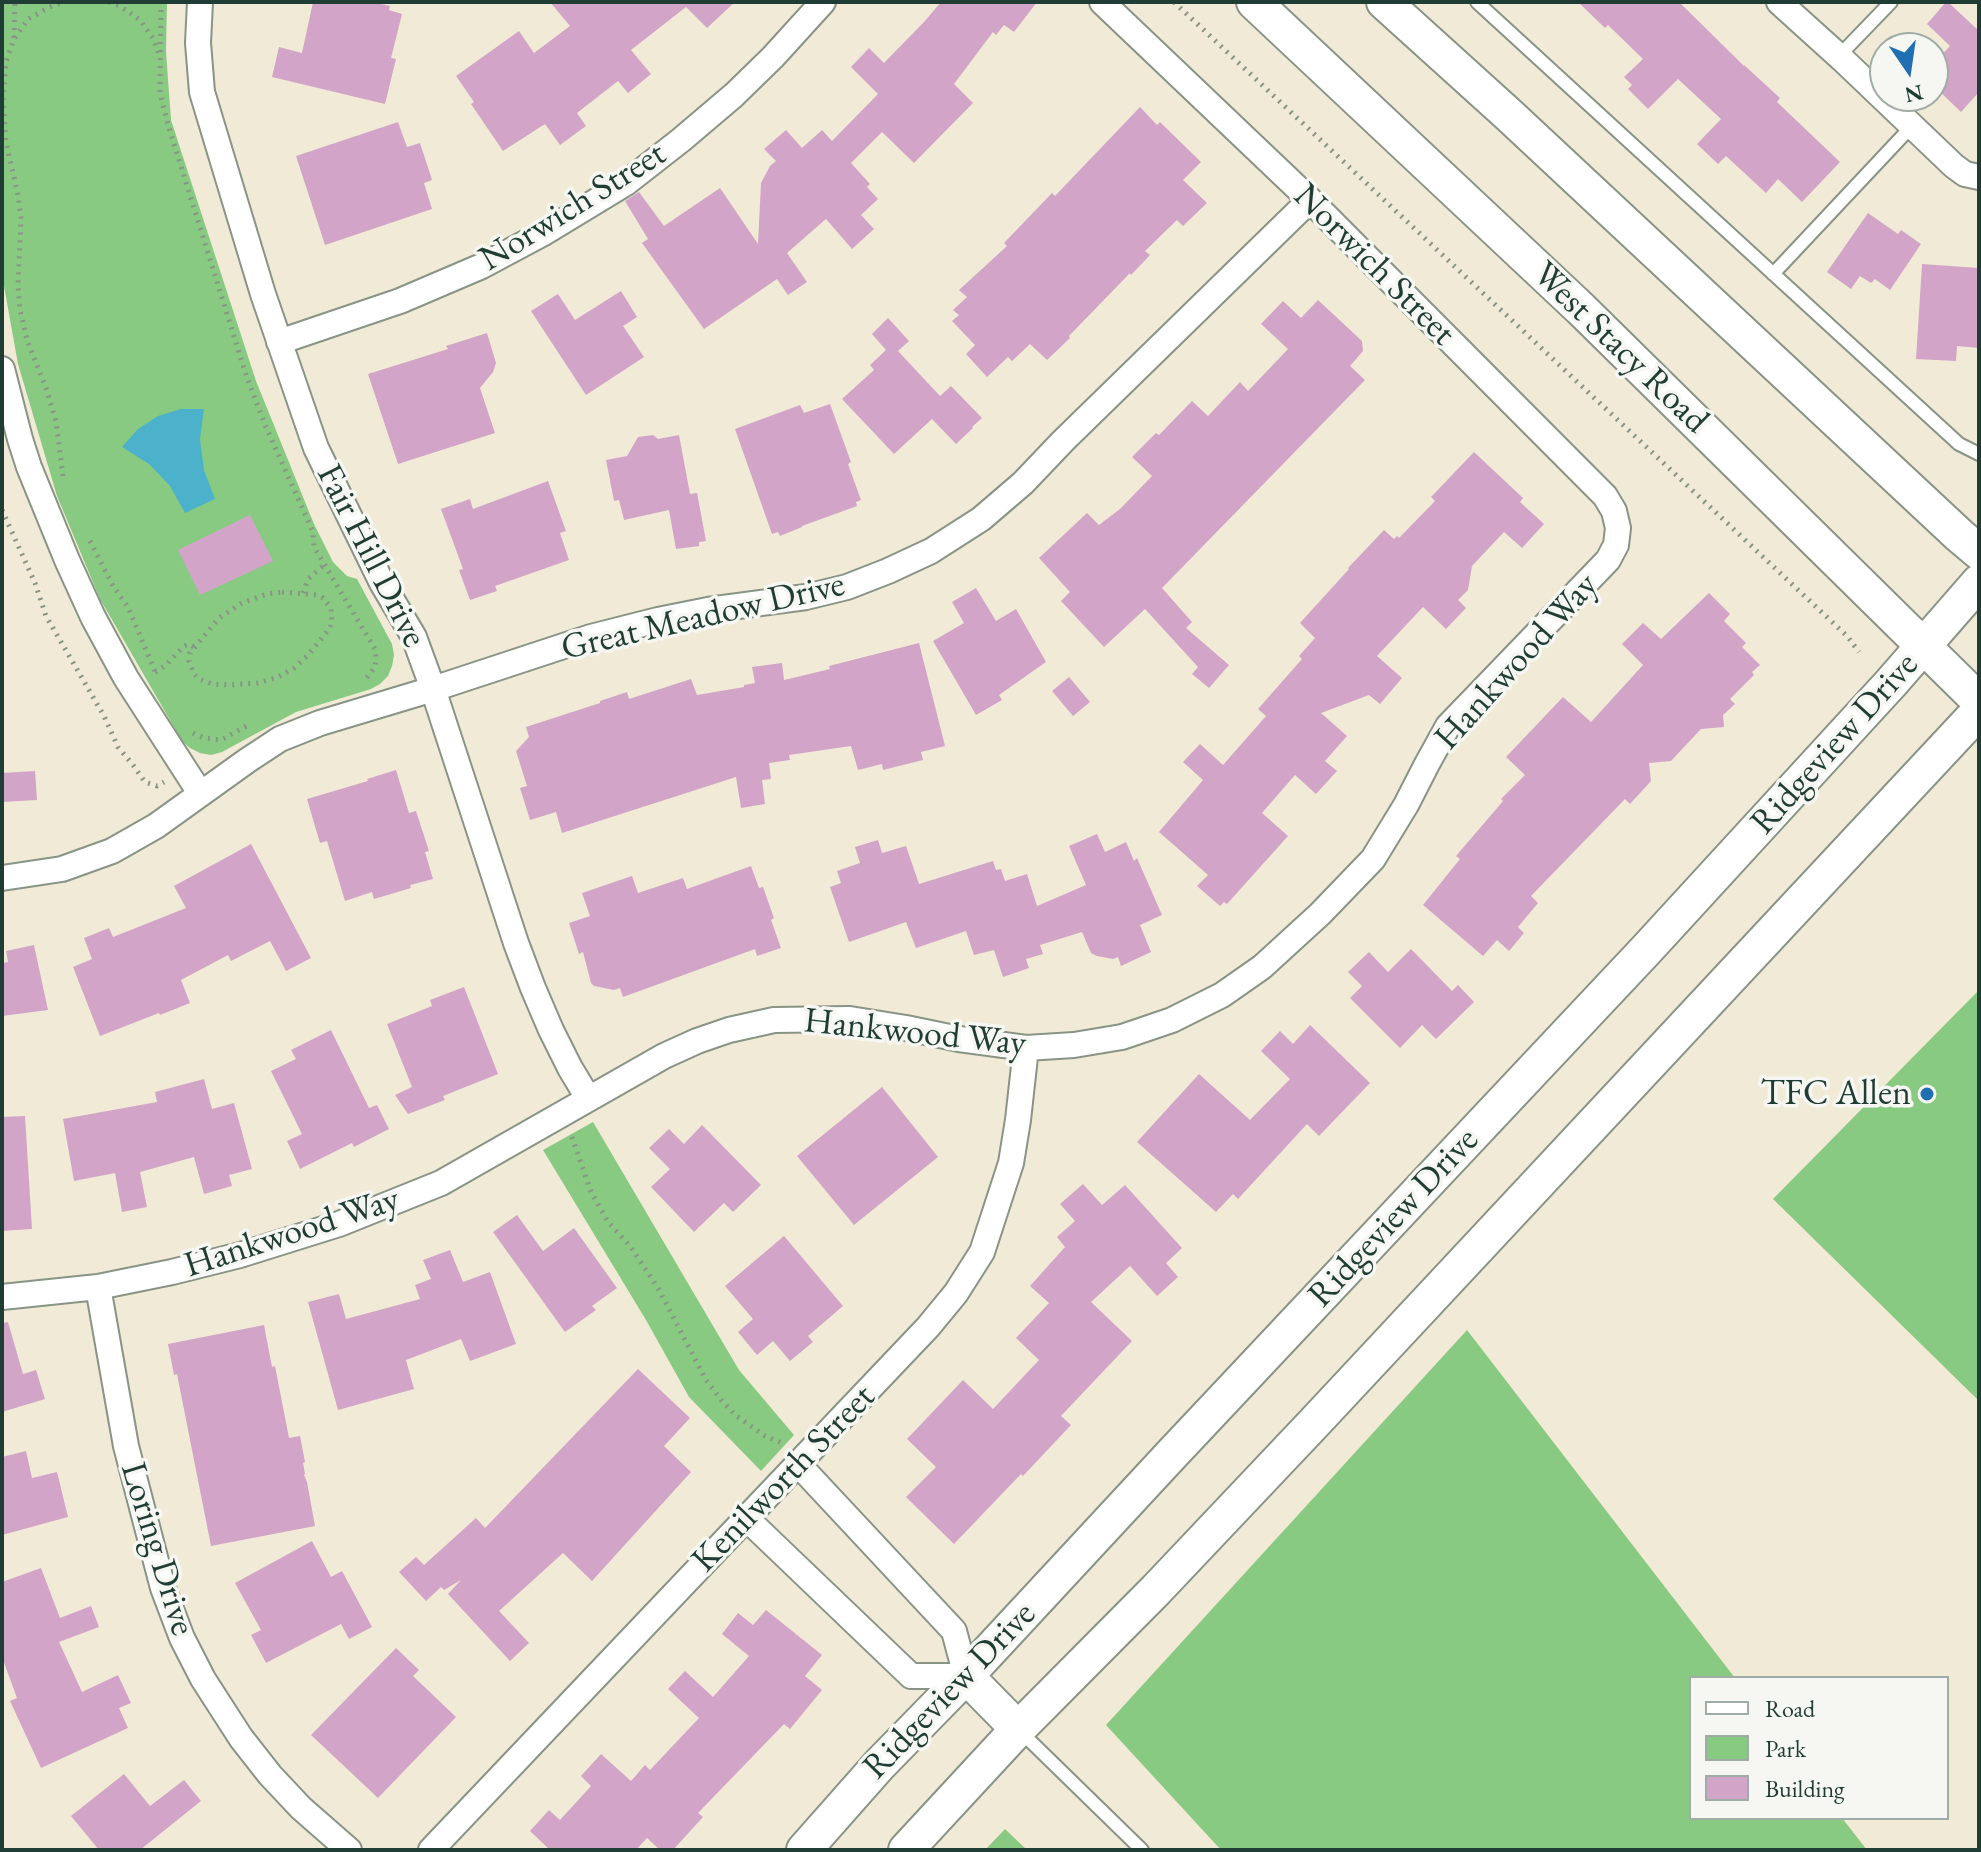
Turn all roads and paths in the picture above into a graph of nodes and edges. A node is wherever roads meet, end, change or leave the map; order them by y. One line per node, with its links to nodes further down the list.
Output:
1 (15, 2): 14 (path)
2 (65, 2): 14 (path)
3 (111, 2): 16 (path)
4 (161, 2): 16 (path)
5 (200, 2): 21 (street, Fair Hill Drive)
6 (823, 2): 21 (street, Norwich Street)
7 (1102, 2): 19 (street, Norwich Street)
8 (1174, 2): 34 (path)
9 (1254, 2): 32 (main road, West Stacy Road)
10 (1384, 2): 28 (main road)
11 (1477, 2): 20 (lane)
12 (1779, 2): 15 (street)
13 (1891, 2): 15 (lane)
14 (14, 39): 25 (path)
15 (1839, 56): 17 (street)
16 (162, 63): 29 (path)
17 (1912, 126): 18 (street); 20 (lane)
18 (1979, 177)
19 (1310, 200): 27 (street, Norwich Street); 38 (street, Great Meadow Drive)
20 (1773, 274): 24 (lane)
21 (279, 342): 38 (street, Fair Hill Drive)
22 (2, 369): 23 (street)
23 (7, 412): 43 (street)
24 (1979, 454)
25 (65, 489)
26 (88, 536): 35 (path)
27 (1616, 545): 45 (street, Hankwood Way)
28 (1979, 552)
29 (325, 564): 31 (path); 37 (path)
30 (1979, 582): 32 (main road, Ridgeview Drive)
31 (303, 593): 33 (path); 33 (path)
32 (1924, 646): 39 (main road, West Stacy Road); 52 (main road, Ridgeview Drive)
33 (194, 647): 35 (path)
34 (1859, 652)
35 (155, 672): 36 (path)
36 (160, 681)
37 (353, 684)
38 (433, 689): 43 (street, Great Meadow Drive); 46 (street, Fair Hill Drive)
39 (1979, 701)
40 (1979, 711): 53 (main road)
41 (262, 717): 42 (path)
42 (182, 724)
43 (200, 793): 44 (street, Great Meadow Drive)
44 (2, 878)
45 (1026, 1048): 46 (street, Hankwood Way); 50 (street, Kenilworth Street)
46 (588, 1098): 47 (street, Hankwood Way)
47 (563, 1114): 48 (street, Hankwood Way); 50 (path)
48 (98, 1287): 49 (street, Hankwood Way); 54 (street, Loring Drive)
49 (2, 1297)
50 (802, 1459): 51 (street, Kenilworth Street); 52 (street)
51 (746, 1518): 52 (street); 55 (street, Kenilworth Street)
52 (966, 1676): 53 (main road); 56 (main road, Ridgeview Drive)
53 (1018, 1729): 57 (main road); 58 (lane)
54 (349, 1850)
55 (431, 1850)
56 (804, 1850)
57 (906, 1850)
58 (1142, 1850)

